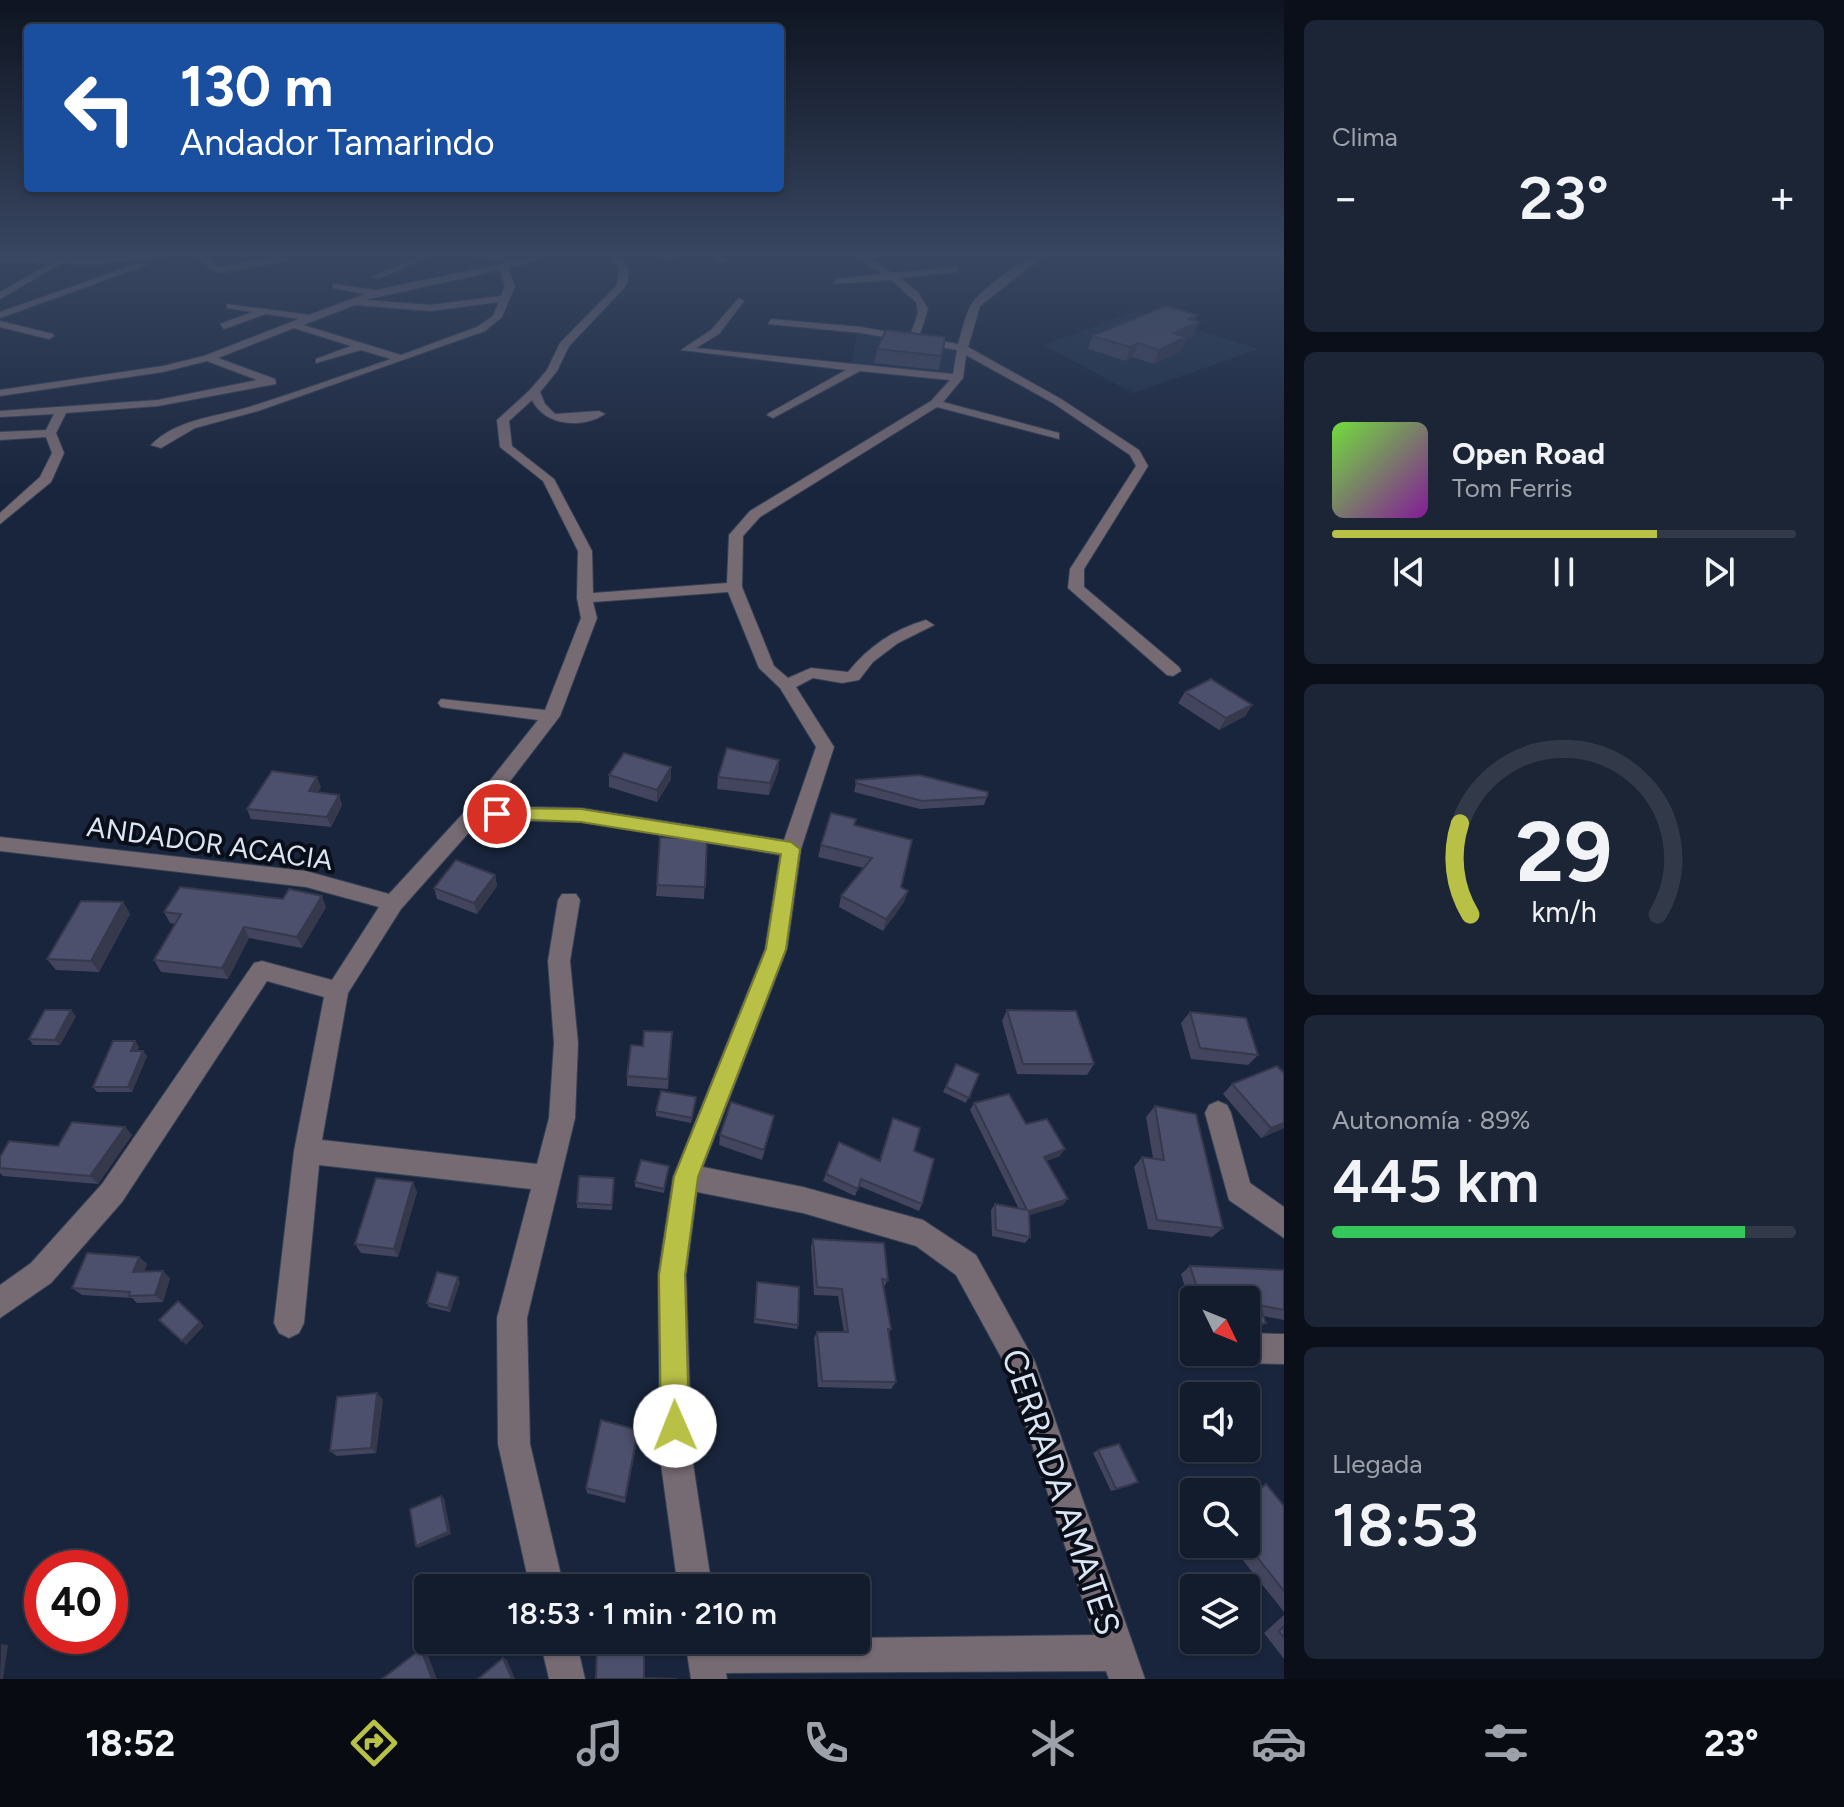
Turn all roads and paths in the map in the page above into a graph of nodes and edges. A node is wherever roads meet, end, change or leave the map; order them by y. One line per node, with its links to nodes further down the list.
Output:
1 (34, 332): 10 (street)
2 (274, 332): 14 (street)
3 (315, 332): 12 (street)
4 (472, 332): 15 (street)
5 (576, 332): 21 (street)
6 (714, 332): 17 (street)
7 (872, 332): 11 (street)
8 (916, 332): 11 (street)
9 (967, 332): 13 (street)
10 (49, 336)
11 (913, 341): 13 (street)
12 (359, 347): 15 (street); 16 (street)
13 (962, 348): 18 (street); 37 (street)
14 (208, 358): 19 (street); 22 (street)
15 (399, 358): 20 (street)
16 (320, 361)
17 (861, 366): 18 (street); 27 (street)
18 (958, 378): 23 (street)
19 (271, 381): 20 (street); 24 (street)
20 (297, 391): 31 (street)
21 (534, 392): 26 (street); 35 (street)
22 (0, 393)
23 (935, 403): 30 (street); 34 (street)
24 (62, 410): 25 (street); 28 (street)
25 (0, 414)
26 (599, 414)
27 (773, 415)
28 (50, 433): 29 (street); 32 (street)
29 (0, 436)
30 (1055, 436)
31 (157, 445)
32 (3, 519): 33 (street)
33 (1, 536)
34 (734, 587): 35 (street); 38 (street)
35 (585, 598): 40 (street)
36 (926, 625): 38 (street)
37 (1173, 671)
38 (786, 685): 43 (street)
39 (447, 703): 40 (street)
40 (551, 716): 41 (street)
41 (475, 813): 43 (street); 45 (street)
42 (9, 845): 45 (street, ANDADOR ACACIA)
43 (791, 849): 49 (street)
44 (569, 900): 50 (street)
45 (393, 903): 46 (street)
46 (337, 991): 48 (street); 52 (street)
47 (1218, 1113): 51 (street)
48 (307, 1151): 50 (street); 53 (street)
49 (686, 1177): 57 (street); 60 (street, CERRADA AMATES)
50 (547, 1178): 56 (street)
51 (1284, 1224)
52 (0, 1303)
53 (289, 1323)
54 (1260, 1348): 55 (street)
55 (1284, 1349)
56 (544, 1574)
57 (693, 1574)
58 (561, 1654): 61 (street)
59 (706, 1658): 60 (street)
60 (1122, 1666)
61 (567, 1679)

